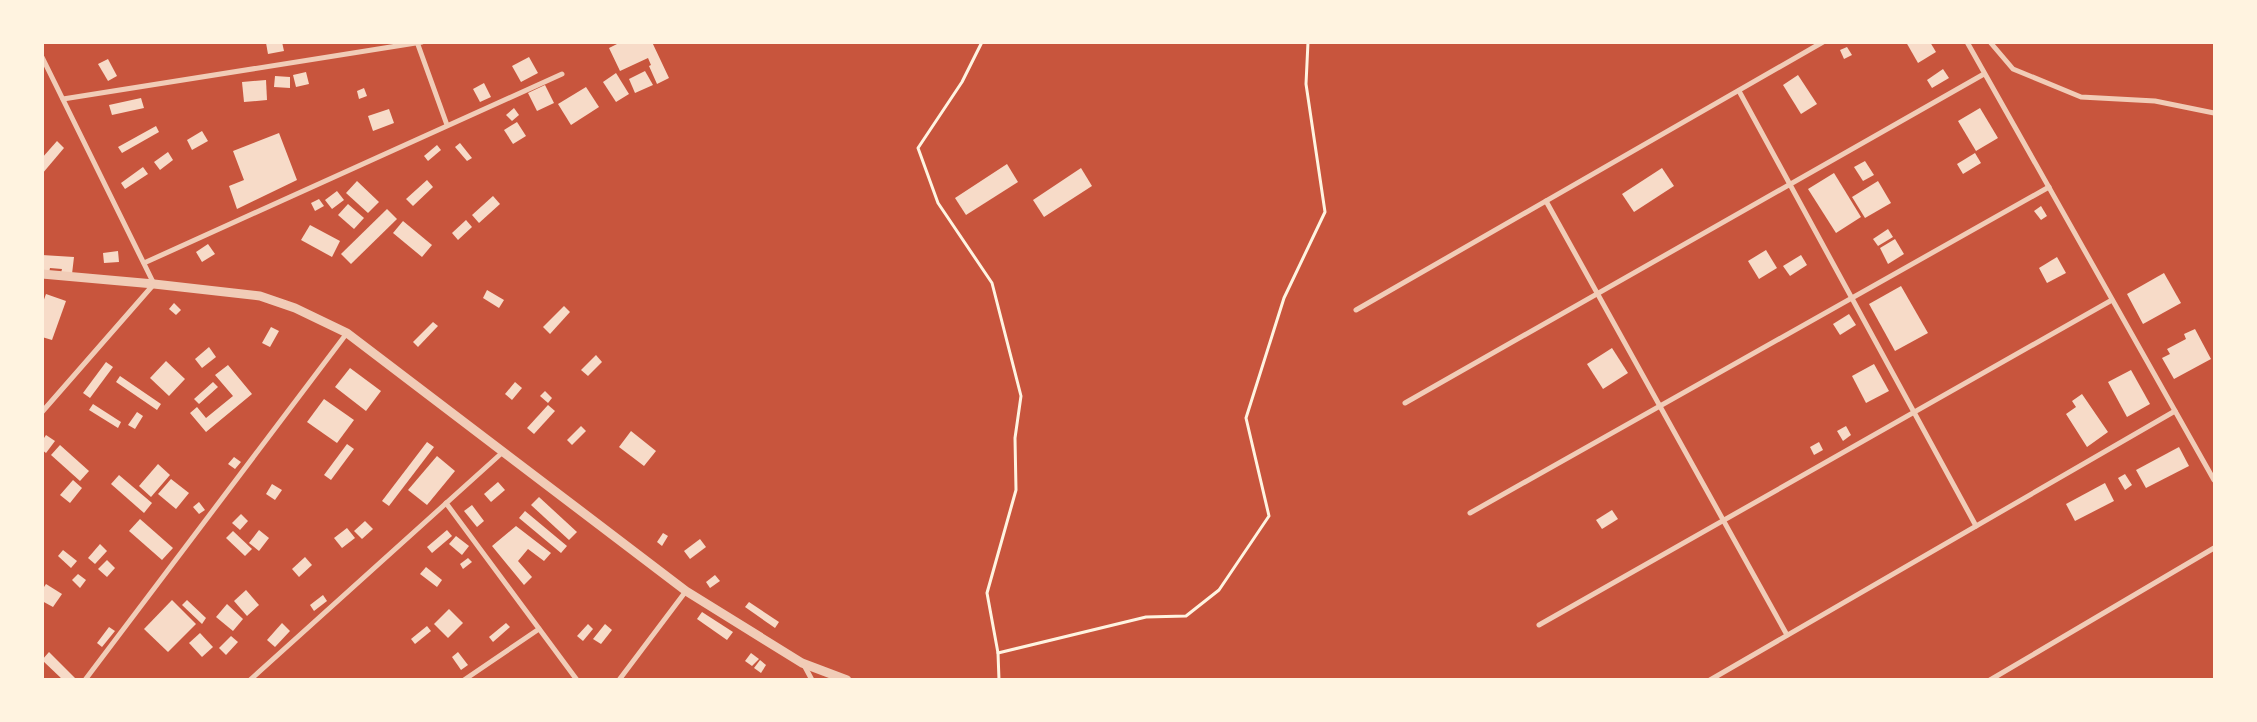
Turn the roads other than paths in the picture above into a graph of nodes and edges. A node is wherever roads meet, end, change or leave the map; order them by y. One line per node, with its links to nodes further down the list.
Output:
1 (1823, 42): 8 (street)
2 (1967, 42): 7 (street)
3 (1990, 42): 10 (street)
4 (419, 43): 9 (street); 11 (street)
5 (42, 57): 9 (street)
6 (562, 74): 11 (street)
7 (1984, 74): 12 (street); 13 (street)
8 (1739, 91): 12 (street); 14 (street)
9 (63, 99): 15 (street)
10 (2214, 113)
11 (447, 125): 15 (street)
12 (1790, 184): 18 (street); 19 (street)
13 (2049, 188): 19 (street); 20 (street)
14 (1546, 201): 18 (street); 21 (street)
15 (144, 263): 17 (street)
16 (42, 274): 17 (street)
17 (154, 284): 22 (street); 26 (street)
18 (1597, 294): 23 (street); 24 (street)
19 (1852, 298): 24 (street); 27 (street)
20 (2112, 300): 25 (street); 27 (street)
21 (1356, 310)
22 (347, 333): 28 (street); 41 (street)
23 (1405, 404)
24 (1660, 407): 31 (street); 32 (street)
25 (2175, 411): 29 (street); 33 (street)
26 (42, 412)
27 (1914, 412): 32 (street); 33 (street)
28 (504, 451): 30 (street); 35 (street)
29 (2214, 480)
30 (446, 503): 37 (street); 42 (street)
31 (1470, 514)
32 (1723, 520): 36 (street); 38 (street)
33 (1976, 526): 38 (street)
34 (2214, 548): 48 (street)
35 (686, 591): 39 (street); 45 (street)
36 (1539, 625)
37 (539, 629): 43 (street); 44 (street)
38 (1787, 635): 47 (street)
39 (802, 663): 40 (street); 46 (street)
40 (847, 679)
41 (84, 680)
42 (250, 680)
43 (464, 680)
44 (577, 680)
45 (619, 680)
46 (812, 680)
47 (1710, 680)
48 (1990, 680)

